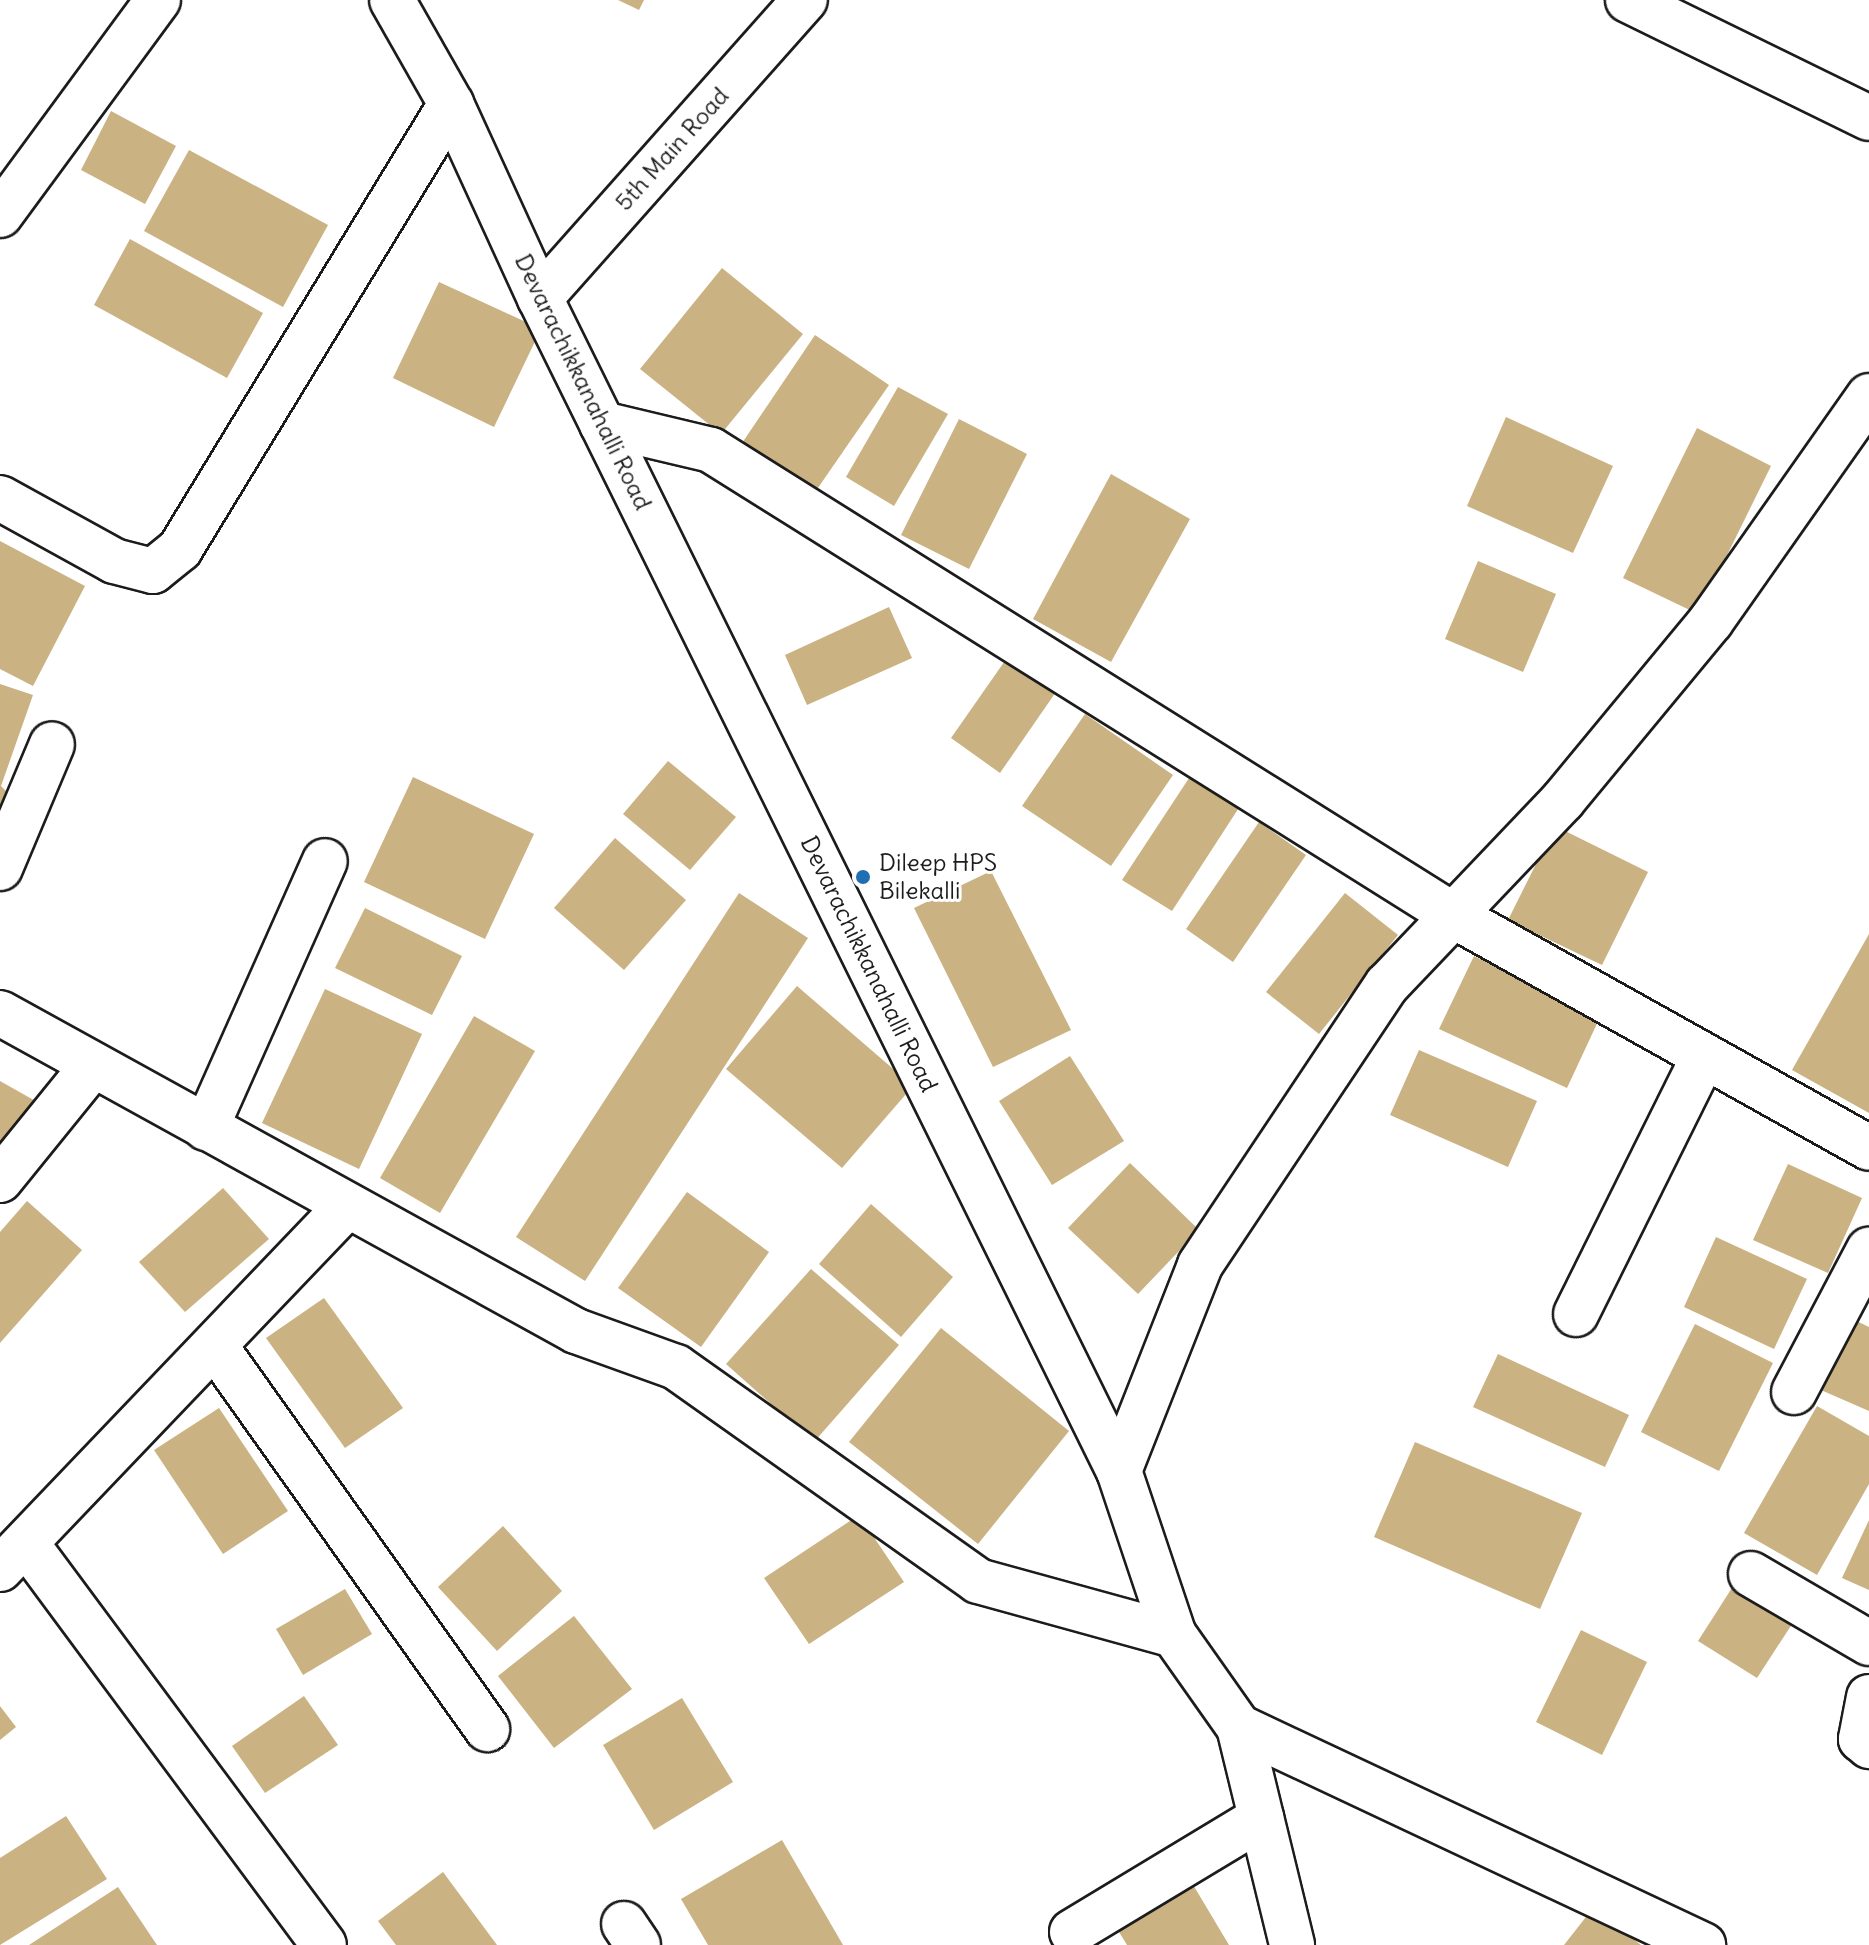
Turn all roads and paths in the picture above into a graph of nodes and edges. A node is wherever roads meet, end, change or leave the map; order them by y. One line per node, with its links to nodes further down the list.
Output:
1 (158, 0): 7 (street)
2 (392, 0): 5 (street, Devarachikkanahalli Road)
3 (805, 0): 8 (street, 5th Main Road)
4 (1628, 0): 6 (street)
5 (451, 104): 8 (street, Devarachikkanahalli Road); 11 (street)
6 (1869, 118)
7 (0, 215)
8 (540, 298): 10 (street, Devarachikkanahalli Road)
9 (1869, 396): 15 (street)
10 (602, 424): 15 (street); 27 (street, Devarachikkanahalli Road)
11 (0, 498)
12 (52, 744): 14 (street)
13 (325, 861): 19 (street)
14 (0, 868)
15 (1456, 917): 17 (street); 27 (street)
16 (0, 1013): 18 (street)
17 (1704, 1056): 20 (street); 24 (street)
18 (93, 1065): 19 (street); 21 (street)
19 (206, 1128): 22 (street)
20 (1869, 1148)
21 (0, 1180)
22 (345, 1208): 25 (street); 30 (street)
23 (1869, 1250): 26 (street)
24 (1576, 1314)
25 (215, 1346): 28 (street); 34 (street)
26 (1794, 1392)
27 (1119, 1471): 30 (street, Devarachikkanahalli Road)
28 (13, 1556): 38 (street)
29 (1751, 1574): 31 (street)
30 (1174, 1635): 33 (street, Devarachikkanahalli Road)
31 (1869, 1643)
32 (1869, 1697): 35 (street)
33 (1239, 1727): 36 (street, Devarachikkanahalli Road); 40 (street)
34 (487, 1729)
35 (1869, 1746)
36 (1261, 1818): 37 (street); 39 (street, Devarachikkanahalli Road)
37 (1072, 1932)
38 (324, 1945)
39 (1292, 1945)
40 (1703, 1945)

